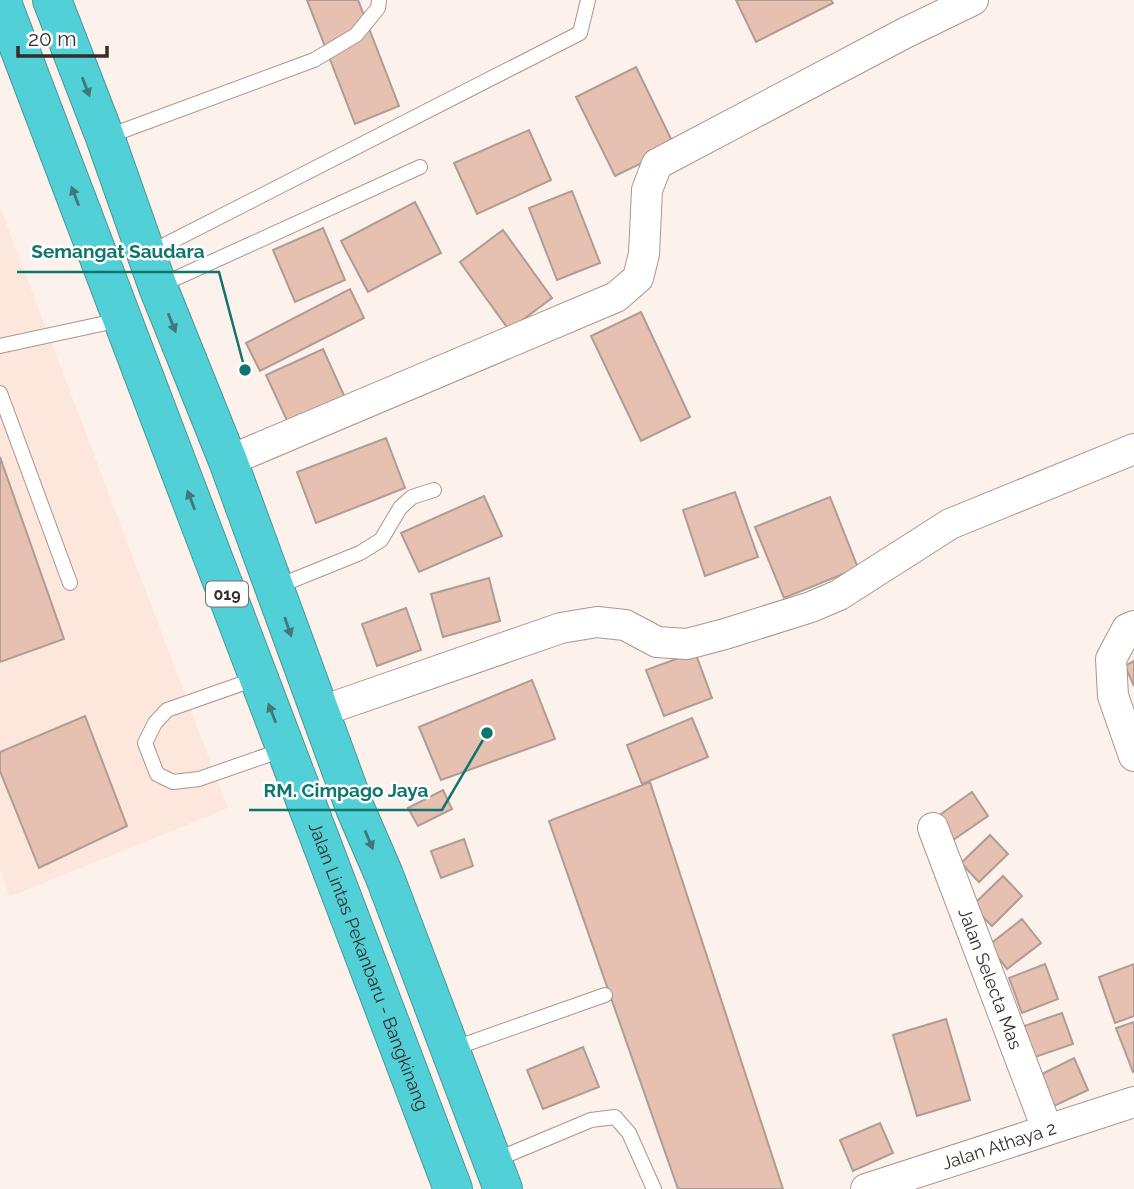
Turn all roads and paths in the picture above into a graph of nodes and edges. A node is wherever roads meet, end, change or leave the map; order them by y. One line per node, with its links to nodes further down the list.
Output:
1 (1, 0): 9 (highway, Jalan Lintas Pekanbaru - Bangkinang / 019, one-way to 1)
2 (52, 0): 6 (highway, 019, one-way to 6)
3 (379, 0): 6 (lane)
4 (587, 0): 8 (lane)
5 (973, 0): 13 (street)
6 (105, 137): 8 (highway, 019)
7 (420, 167): 8 (lane)
8 (152, 271): 13 (highway, 019, one-way to 13)
9 (122, 319): 10 (lane); 18 (highway, Jalan Lintas Pekanbaru - Bangkinang / 019, one-way to 9)
10 (0, 346)
11 (0, 393): 15 (lane)
12 (1134, 449): 19 (street)
13 (228, 461): 16 (highway, 019)
14 (434, 490): 16 (lane)
15 (70, 583)
16 (275, 588): 19 (highway, 019, one-way to 19)
17 (1134, 626): 21 (street)
18 (259, 678): 20 (highway, Jalan Lintas Pekanbaru - Bangkinang / 019, one-way to 18); 20 (lane)
19 (319, 712): 24 (highway, 019, one-way to 24)
20 (286, 749): 29 (highway, Jalan Lintas Pekanbaru - Bangkinang / 019)
21 (1134, 756)
22 (933, 828): 26 (street, Jalan Selecta Mas)
23 (604, 995): 24 (lane)
24 (450, 1049): 27 (highway, 019)
25 (1134, 1102): 26 (street, Jalan Athaya 2)
26 (1047, 1129): 28 (street, Jalan Athaya 2)
27 (497, 1175): 30 (lane)
28 (896, 1184): 31 (street, Jalan Athaya 2)
29 (453, 1189)
30 (654, 1189)
31 (866, 1189)

